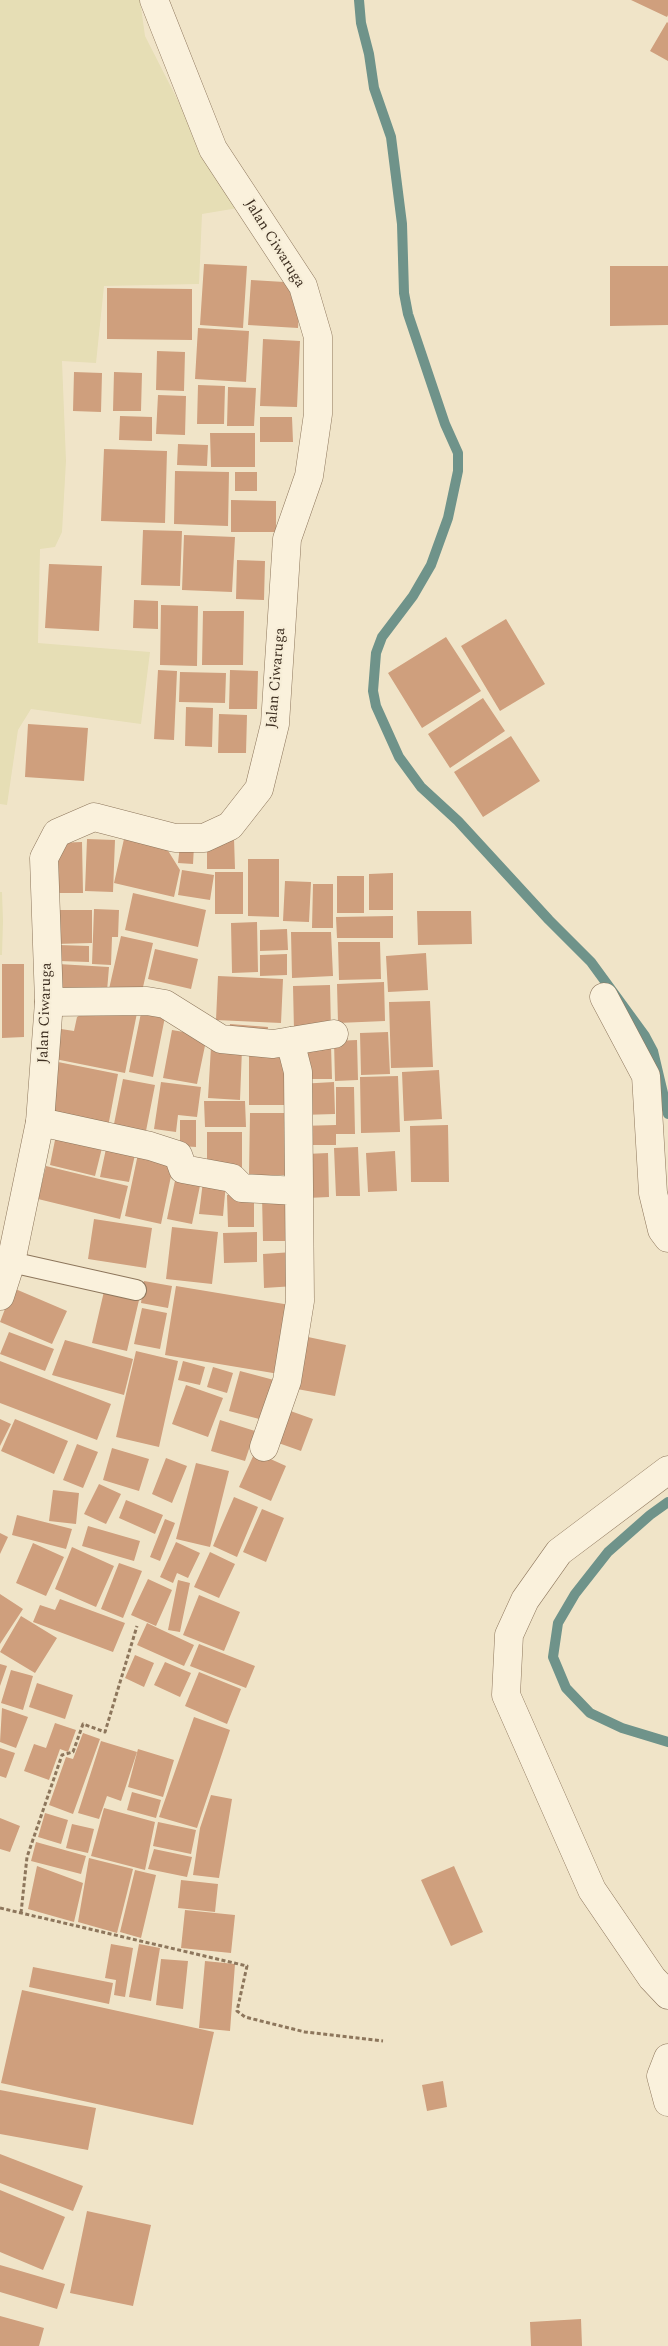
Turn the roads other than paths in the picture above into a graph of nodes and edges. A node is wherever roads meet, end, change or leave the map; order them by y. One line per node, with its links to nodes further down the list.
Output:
1 (154, 0): 3 (street, Jalan Ciwaruga)
2 (604, 997): 8 (street)
3 (49, 1002): 5 (street); 6 (street, Jalan Ciwaruga)
4 (334, 1034): 5 (street)
5 (290, 1041): 7 (street)
6 (40, 1122): 7 (street); 9 (street, Jalan Ciwaruga)
7 (298, 1191): 12 (street)
8 (668, 1238)
9 (11, 1262): 10 (lane); 11 (street, Jalan Ciwaruga)
10 (136, 1290)
11 (0, 1296)
12 (264, 1447)
13 (668, 1470): 14 (street)
14 (668, 1995)
15 (668, 2058): 16 (street)
16 (668, 2102)

